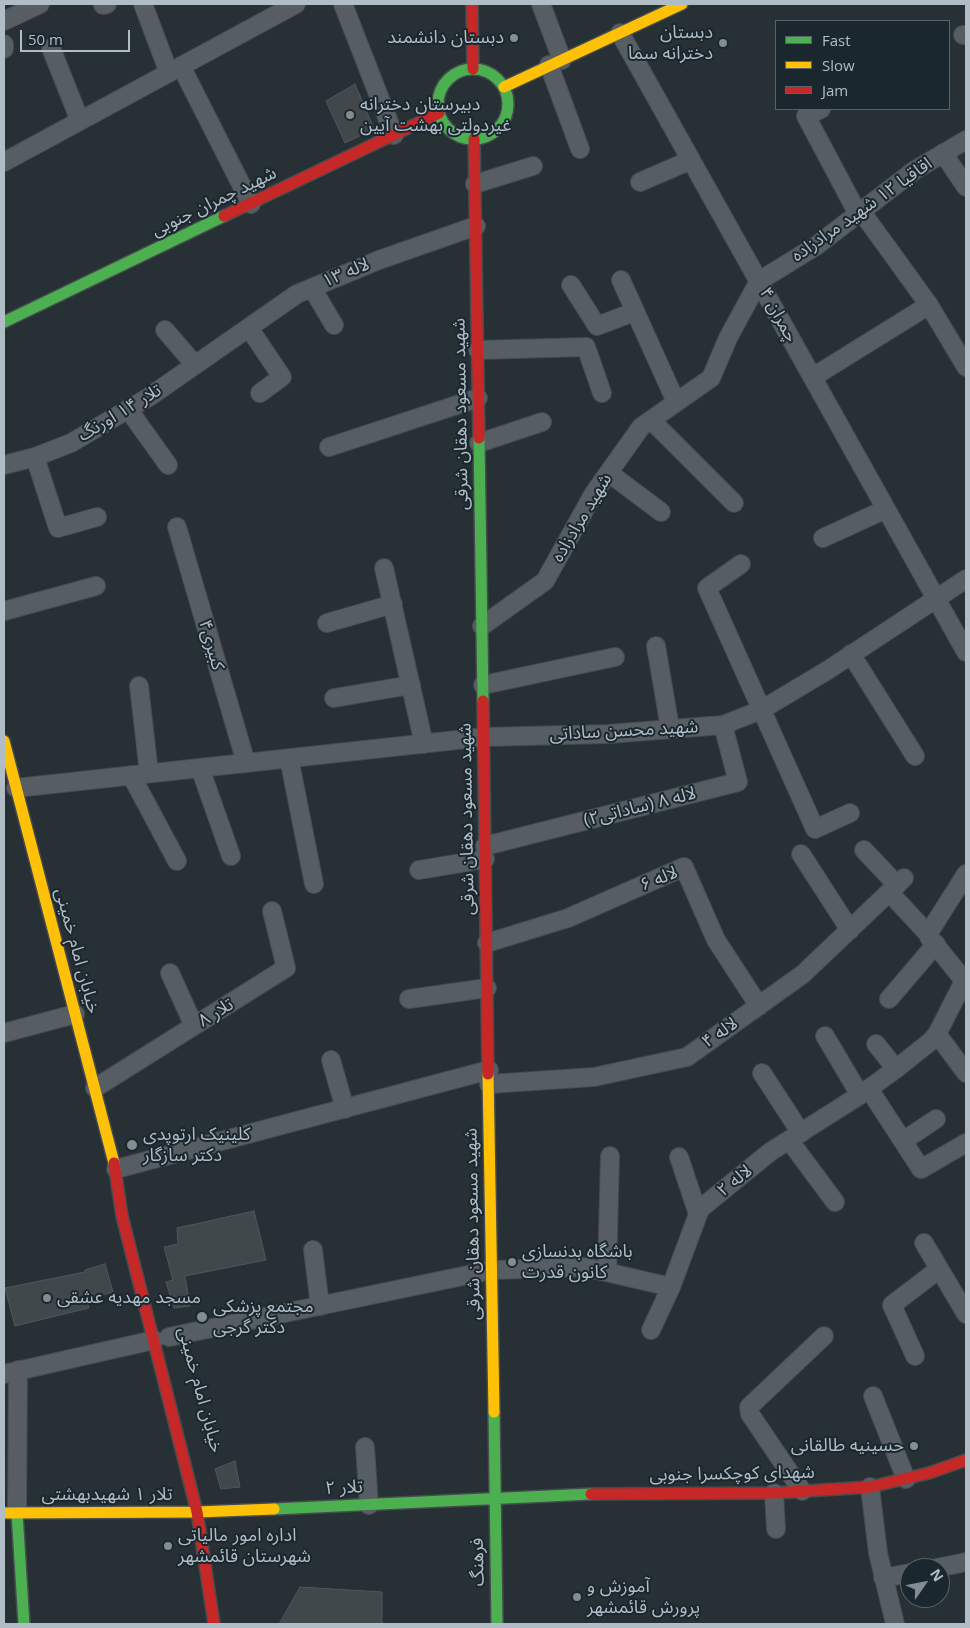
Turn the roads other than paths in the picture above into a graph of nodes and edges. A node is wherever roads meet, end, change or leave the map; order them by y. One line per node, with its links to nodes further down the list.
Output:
1 (40, 4): 8 (street)
2 (143, 4): 14 (street)
3 (296, 4): 14 (street)
4 (343, 4): 20 (street)
5 (472, 4): 15 (main road)
6 (541, 4): 13 (street)
7 (682, 4): 9 (main road)
8 (4, 21)
9 (620, 32): 13 (main road); 25 (street, چمران ۴)
10 (4, 44): 12 (street)
11 (51, 48): 19 (street)
12 (4, 49)
13 (556, 62): 16 (main road); 23 (street)
14 (175, 69): 19 (street); 31 (street)
15 (473, 69): 16 (main road); 18 (main road)
16 (504, 87): 21 (main road)
17 (818, 110): 32 (street)
18 (439, 114): 20 (main road, شهید چمران جنوبی); 21 (main road)
19 (80, 121): 26 (street)
20 (394, 136): 31 (main road, شهید چمران جنوبی)
21 (474, 139): 29 (main road, شهید مسعود دهقان شرقی)
22 (966, 140): 24 (street, اقاقیا ۱۲ شهید مرادزاده)
23 (580, 149)
24 (943, 153): 30 (street); 32 (street, اقاقیا ۱۲ شهید مرادزاده)
25 (691, 160): 28 (street); 35 (street, چمران ۴)
26 (4, 162)
27 (533, 166): 29 (street)
28 (640, 182)
29 (475, 184): 33 (main road, شهید مسعود دهقان شرقی)
30 (966, 187)
31 (251, 204): 40 (main road, شهید چمران جنوبی)
32 (860, 212): 35 (street, اقاقیا ۱۲ شهید مرادزاده); 38 (street)
33 (476, 226): 37 (street, لاله ۱۳); 45 (main road, شهید مسعود دهقان شرقی)
34 (621, 280): 39 (street)
35 (759, 281): 48 (street, چمران ۴); 52 (street, شهید مرادزاده)
36 (571, 285): 39 (street)
37 (312, 288): 41 (street); 42 (street, لاله ۱۳)
38 (929, 305): 47 (street); 48 (street)
39 (634, 312): 52 (street)
40 (4, 322)
41 (334, 325)
42 (249, 328): 44 (street, لاله ۱۳); 49 (street)
43 (165, 330): 46 (street)
44 (228, 343): 46 (street, تلار ۱۴ اورنگ)
45 (478, 350): 50 (street); 51 (main road, شهید مسعود دهقان شرقی)
46 (195, 365): 53 (street, تلار ۱۴ اورنگ)
47 (966, 366)
48 (813, 377): 63 (street, چمران ۴)
49 (260, 393)
50 (602, 393)
51 (478, 398): 56 (main road, شهید مسعود دهقان شرقی); 57 (street)
52 (676, 402): 54 (street, شهید مرادزاده)
53 (128, 409): 58 (street, تلار ۱۴ اورنگ); 60 (street)
54 (651, 420): 61 (street, شهید مرادزاده); 62 (street)
55 (542, 422): 56 (street)
56 (479, 443): 76 (main road, شهید مسعود دهقان شرقی)
57 (329, 446)
58 (35, 457): 59 (street, تلار ۱۴ اورنگ); 65 (street)
59 (4, 465)
60 (168, 465)
61 (609, 473): 64 (street); 76 (street, شهید مرادزاده)
62 (734, 503)
63 (886, 509): 67 (street); 72 (street, چمران ۴)
64 (661, 512)
65 (97, 517)
66 (177, 527): 93 (street, کبیری۴)
67 (824, 538)
68 (741, 564): 85 (street)
69 (384, 568): 73 (street)
70 (966, 579): 72 (street, شهید محسن ساداتی)
71 (96, 586): 74 (street)
72 (936, 598): 78 (street, چمران ۴); 79 (street, شهید محسن ساداتی)
73 (393, 604): 75 (street); 81 (street)
74 (4, 611)
75 (327, 623)
76 (482, 626): 82 (main road, شهید مسعود دهقان شرقی)
77 (656, 646): 87 (street)
78 (966, 652)
79 (851, 654): 85 (street, شهید محسن ساداتی); 91 (street)
80 (615, 657): 82 (street)
81 (411, 685): 84 (street); 90 (street)
82 (483, 685): 88 (main road, شهید مسعود دهقان شرقی)
83 (139, 686): 95 (street)
84 (334, 698)
85 (761, 710): 86 (street, شهید محسن ساداتی); 98 (street)
86 (723, 725): 87 (street, شهید محسن ساداتی); 100 (street, لاله ۸ (ساداتی۲))
87 (670, 728): 88 (street, شهید محسن ساداتی)
88 (484, 737): 90 (street, شهید محسن ساداتی); 100 (main road, شهید مسعود دهقان شرقی)
89 (4, 741): 97 (main road, خیابان امام خمینی)
90 (424, 744): 92 (street, شهید محسن ساداتی)
91 (915, 756)
92 (289, 758): 93 (street, شهید محسن ساداتی); 106 (street)
93 (246, 763): 94 (street, شهید محسن ساداتی)
94 (200, 768): 95 (street, شهید محسن ساداتی); 102 (street)
95 (149, 773): 96 (street, شهید محسن ساداتی)
96 (130, 775): 97 (street, شهید محسن ساداتی); 103 (street)
97 (16, 788): 118 (main road, خیابان امام خمینی)
98 (850, 813)
99 (864, 850): 107 (street)
100 (485, 852): 104 (street); 111 (main road, شهید مسعود دهقان شرقی)
101 (801, 854): 109 (street)
102 (231, 856)
103 (177, 861)
104 (419, 870)
105 (966, 874): 110 (street)
106 (314, 884)
107 (897, 886): 109 (street, لاله ۴); 110 (street)
108 (272, 911): 119 (street, تلار ۸)
109 (850, 930): 117 (street, لاله ۴)
110 (932, 939): 113 (street); 116 (street)
111 (487, 943): 114 (main road, شهید مسعود دهقان شرقی); 117 (street, لاله ۶)
112 (170, 973): 119 (street)
113 (965, 982): 121 (street, لاله ۲)
114 (487, 988): 115 (street); 128 (main road, شهید مسعود دهقان شرقی)
115 (409, 999)
116 (889, 999)
117 (759, 1006): 128 (street, لاله ۴)
118 (75, 1014): 120 (street); 129 (main road, خیابان امام خمینی)
119 (194, 1026): 129 (street, تلار ۸)
120 (4, 1033)
121 (937, 1034): 125 (street, لاله ۲); 127 (street)
122 (825, 1036): 130 (street)
123 (876, 1044): 125 (street)
124 (331, 1060): 131 (street)
125 (896, 1069): 130 (street, لاله ۲)
126 (762, 1073): 133 (street)
127 (966, 1073)
128 (489, 1077): 131 (street, لاله ۴); 145 (main road, شهید مسعود دهقان شرقی)
129 (95, 1088): 138 (main road, خیابان امام خمینی)
130 (865, 1092): 133 (street, لاله ۲); 134 (street)
131 (345, 1109): 138 (street, لاله ۴)
132 (936, 1119): 134 (street)
133 (795, 1136): 139 (street); 141 (street, لاله ۲)
134 (903, 1141): 135 (street)
135 (966, 1143)
136 (610, 1156): 146 (street)
137 (679, 1157): 141 (street)
138 (116, 1169): 140 (main road, خیابان امام خمینی); 152 (main road, خیابان امام خمینی)
139 (835, 1202)
140 (132, 1204)
141 (698, 1214): 147 (street, لاله ۲)
142 (924, 1243): 144 (street)
143 (312, 1250): 148 (street)
144 (939, 1269): 149 (street); 153 (street)
145 (492, 1270): 146 (street); 148 (street); 162 (main road, شهید مسعود دهقان شرقی)
146 (607, 1272): 147 (street)
147 (671, 1287): 150 (street, لاله ۲)
148 (320, 1306): 152 (street)
149 (966, 1314)
150 (651, 1330)
151 (824, 1336): 160 (street)
152 (165, 1338): 154 (street); 165 (main road, خیابان امام خمینی)
153 (915, 1356)
154 (11, 1372): 166 (street)
155 (873, 1396): 158 (street)
156 (365, 1447): 163 (street)
157 (966, 1460): 158 (main road, شهدای کوچکسرا جنوبی)
158 (906, 1479): 159 (main road, شهدای کوچکسرا جنوبی)
159 (870, 1487): 160 (main road, شهدای کوچکسرا جنوبی); 172 (street)
160 (802, 1491): 161 (main road, شهدای کوچکسرا جنوبی)
161 (774, 1493): 162 (main road, شهدای کوچکسرا جنوبی); 168 (street)
162 (494, 1499): 163 (main road, تلار ۲); 175 (main road, فرهنگ)
163 (370, 1505): 164 (main road, تلار ۲)
164 (213, 1507): 165 (main road, تلار ۲); 167 (main road)
165 (197, 1512): 166 (main road, تلار ۱ شهیدبهشتی); 174 (main road, خیابان امام خمینی)
166 (11, 1513): 173 (main road)
167 (217, 1525)
168 (776, 1529)
169 (966, 1562): 170 (street)
170 (950, 1565)
171 (900, 1575): 172 (street)
172 (883, 1578): 176 (street)
173 (24, 1624)
174 (214, 1624)
175 (497, 1624)
176 (895, 1624)

